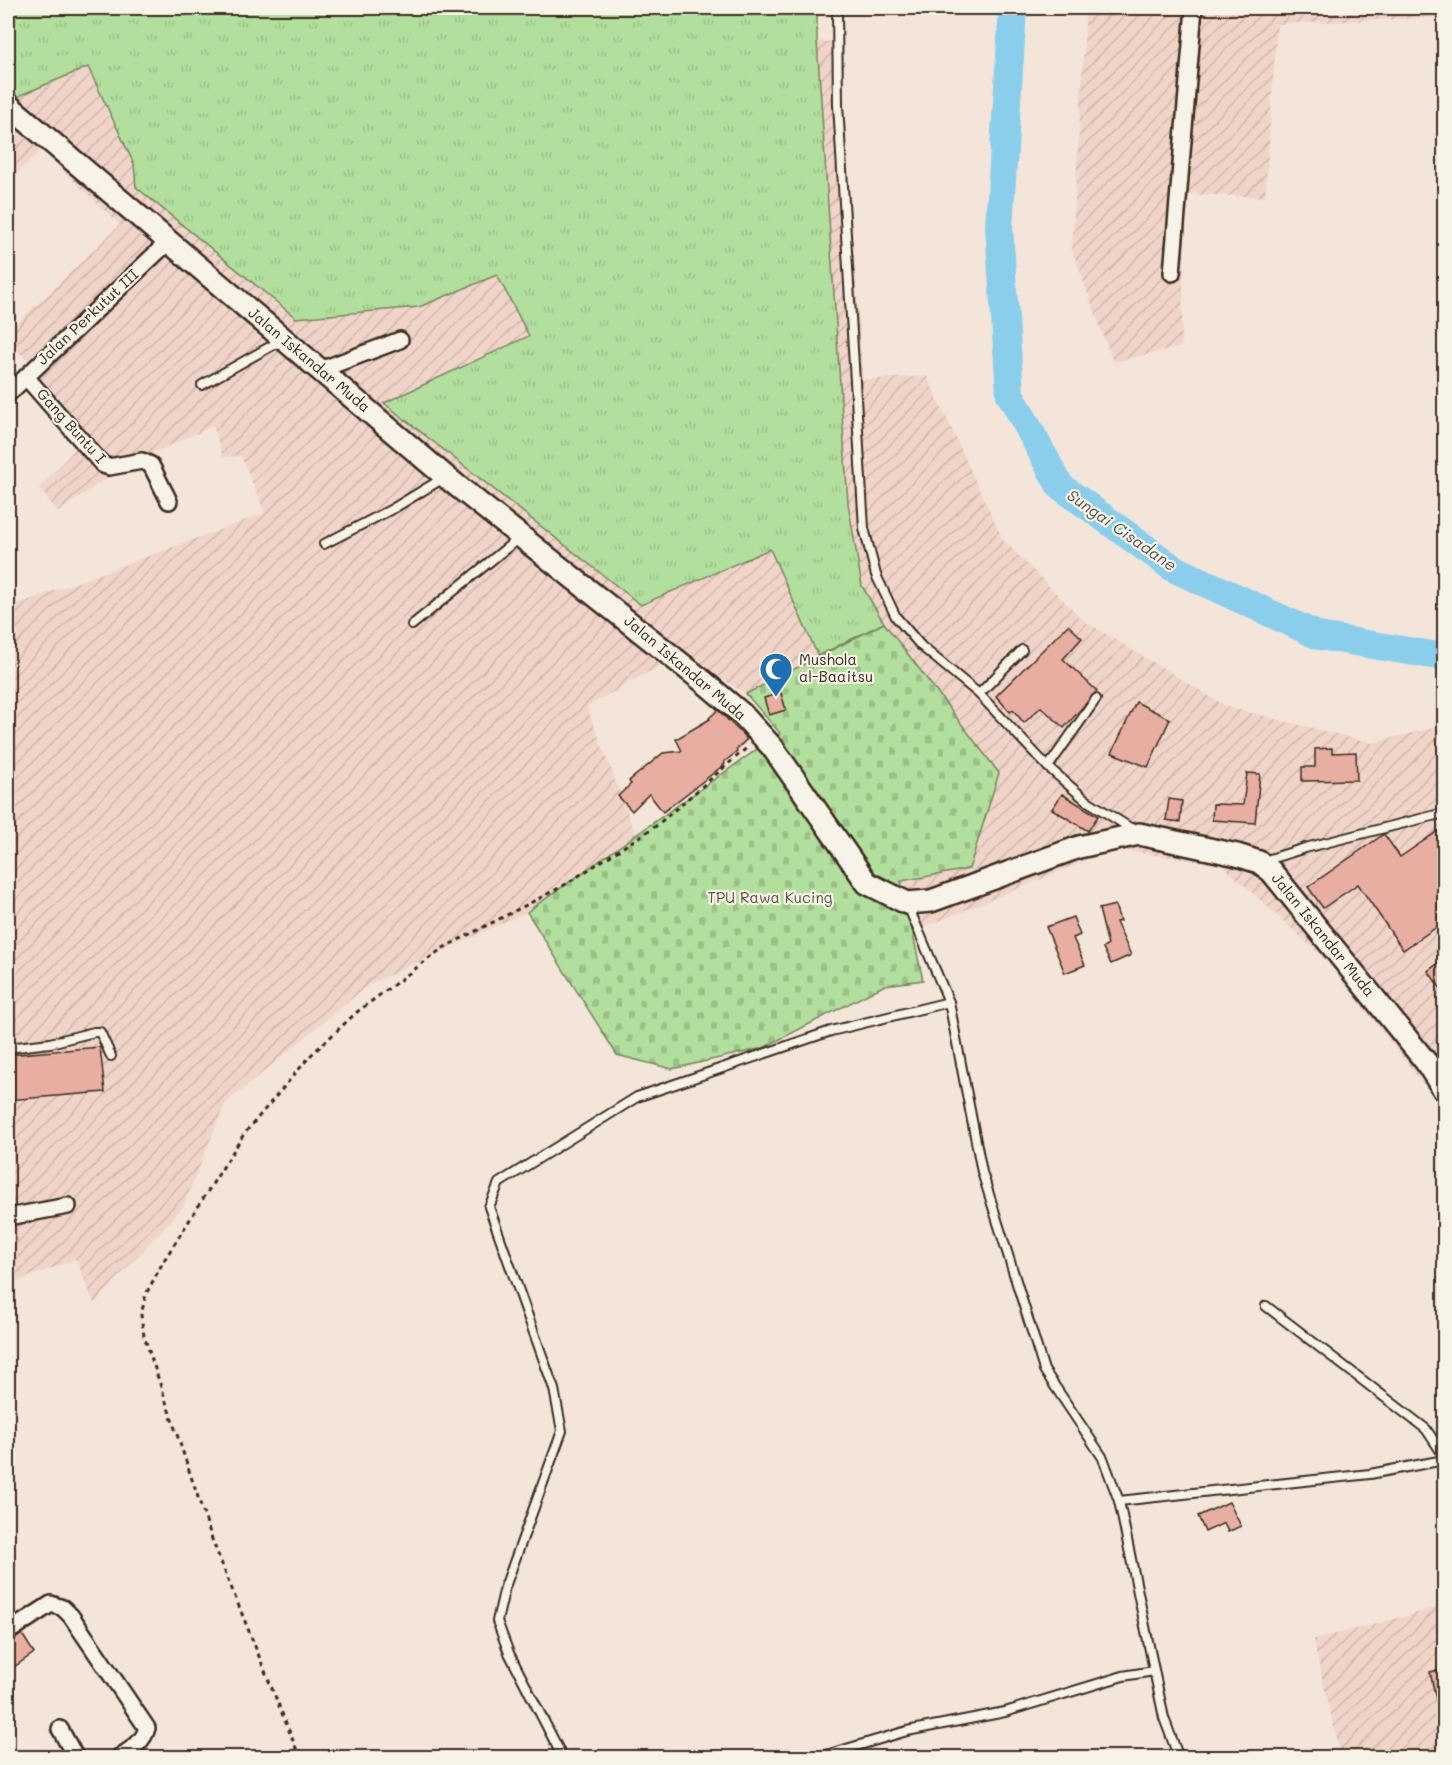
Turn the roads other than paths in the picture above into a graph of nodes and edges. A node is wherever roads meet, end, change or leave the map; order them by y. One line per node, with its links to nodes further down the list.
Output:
1 (837, 8): 18 (lane)
2 (1194, 8): 5 (street)
3 (8, 105): 4 (street, Jalan Iskandar Muda)
4 (169, 241): 6 (street, Jalan Iskandar Muda); 9 (street, Jalan Perkutut III)
5 (1172, 273)
6 (284, 339): 8 (street, Jalan Iskandar Muda); 10 (lane)
7 (400, 340): 8 (street)
8 (320, 370): 12 (street, Jalan Iskandar Muda)
9 (26, 376): 11 (street, Jalan Perkutut III); 13 (street, Gang Buntu I)
10 (202, 385)
11 (8, 394)
12 (446, 477): 14 (street, Jalan Iskandar Muda); 15 (lane)
13 (169, 501)
14 (521, 536): 16 (lane); 24 (street, Jalan Iskandar Muda)
15 (324, 544)
16 (412, 625)
17 (1022, 650): 18 (lane)
18 (979, 694): 20 (lane)
19 (1096, 699): 20 (lane)
20 (1048, 767): 22 (lane)
21 (1444, 813): 23 (lane)
22 (1138, 834): 23 (street, Jalan Iskandar Muda); 24 (street, Jalan Iskandar Muda)
23 (1259, 862): 28 (street, Jalan Iskandar Muda)
24 (907, 903): 25 (lane)
25 (949, 1002): 33 (lane); 39 (lane)
26 (8, 1048): 27 (lane)
27 (111, 1056)
28 (1444, 1090)
29 (68, 1206): 30 (street)
30 (8, 1217)
31 (1266, 1306): 32 (lane)
32 (1444, 1458): 33 (lane)
33 (1119, 1501): 35 (lane)
34 (8, 1632): 38 (street)
35 (1154, 1671): 40 (lane); 41 (lane)
36 (60, 1729): 37 (street)
37 (76, 1758)
38 (118, 1758)
39 (563, 1758)
40 (816, 1758)
41 (1179, 1758)

